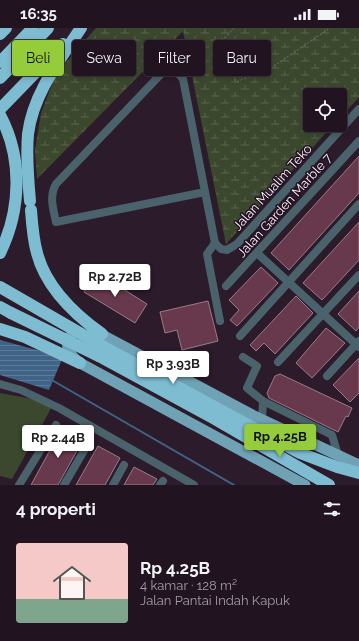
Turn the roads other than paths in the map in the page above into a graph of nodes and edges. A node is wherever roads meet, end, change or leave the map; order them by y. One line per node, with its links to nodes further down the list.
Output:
1 (6, 28): 5 (highway)
2 (33, 28): 6 (highway)
3 (48, 28): 7 (highway)
4 (80, 28): 8 (highway); 27 (highway)
5 (0, 34)
6 (0, 62)
7 (0, 78)
8 (4, 105): 10 (highway)
9 (359, 109): 14 (street, Jalan Mualim Teko)
10 (0, 114): 15 (highway)
11 (359, 141): 16 (street, Jalan Garden Marble 7)
12 (205, 192): 12 (street); 14 (street)
13 (359, 204): 18 (street)
14 (215, 243): 25 (street)
15 (0, 253)
16 (257, 253): 18 (street); 20 (street, Jalan Garden Marble 7)
17 (359, 275): 24 (street)
18 (290, 282): 24 (street); 28 (street)
19 (0, 283): 22 (highway, bridge)
20 (226, 286)
21 (0, 287): 22 (highway, bridge)
22 (19, 297): 30 (highway, bridge)
23 (4, 309): 30 (highway, bridge)
24 (324, 313): 29 (street); 32 (street)
25 (220, 320)
26 (0, 329): 33 (highway)
27 (102, 334): 33 (main road); 37 (main road)
28 (240, 336)
29 (358, 344): 34 (street)
30 (101, 352): 43 (highway); 49 (highway)
31 (243, 357): 36 (street)
32 (278, 362)
33 (80, 363): 48 (main road)
34 (327, 376)
35 (0, 384): 47 (street)
36 (263, 402): 37 (street); 40 (street)
37 (262, 420): 40 (main road)
38 (56, 425): 44 (street)
39 (90, 442): 45 (street)
40 (338, 455): 41 (main road)
41 (359, 464)
42 (124, 465): 46 (street)
43 (359, 473)
44 (20, 485)
45 (64, 485)
46 (113, 485)
47 (194, 485)
48 (305, 485)
49 (329, 485)

